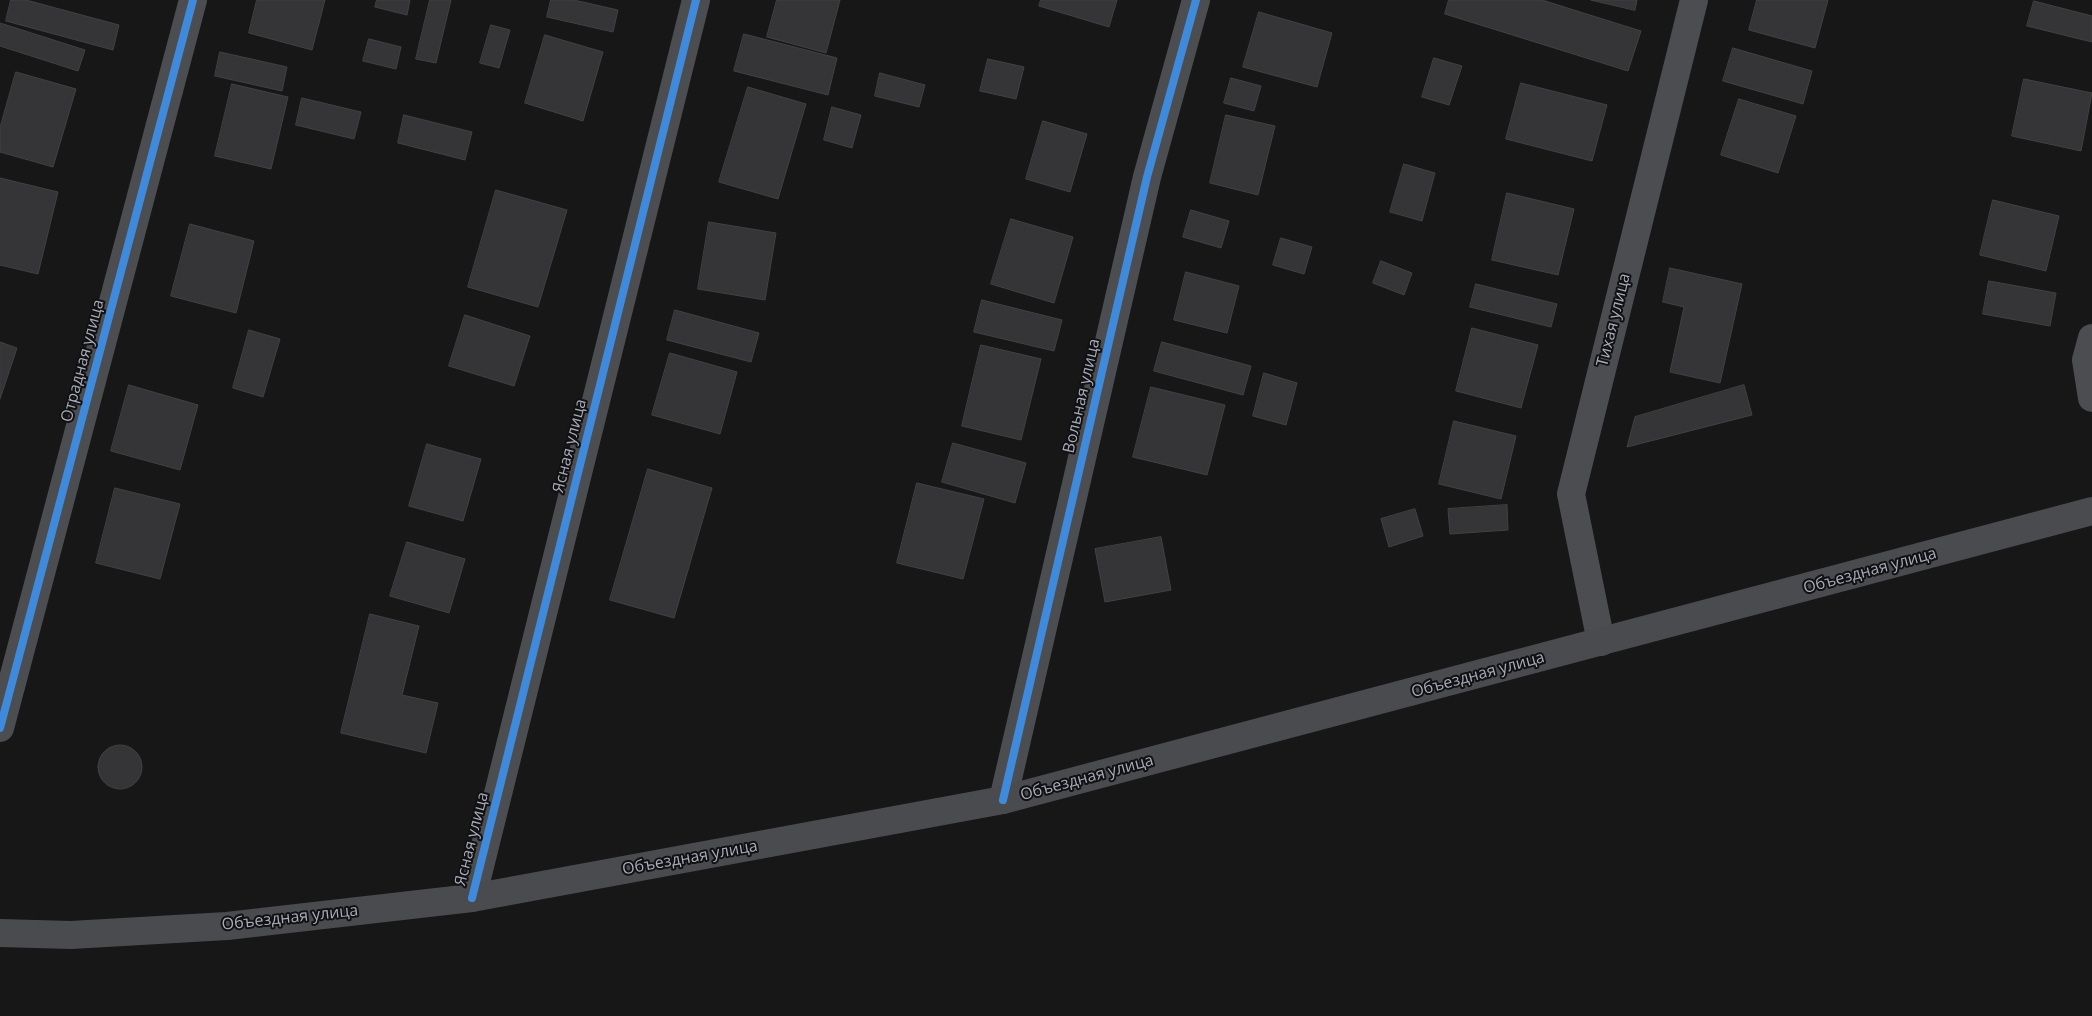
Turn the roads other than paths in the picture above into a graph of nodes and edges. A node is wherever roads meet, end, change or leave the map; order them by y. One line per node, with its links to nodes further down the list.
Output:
1 (193, 0): 9 (street, Отрадная улица)
2 (696, 0): 11 (street, Ясная улица)
3 (1196, 0): 10 (street, Вольная улица)
4 (1694, 0): 8 (street, Тихая улица)
5 (2092, 338): 6 (street)
6 (2092, 398)
7 (2092, 511): 8 (main road, Объездная улица)
8 (1601, 642): 10 (main road, Объездная улица)
9 (0, 728)
10 (1003, 800): 11 (main road, Объездная улица)
11 (472, 898): 12 (main road, Объездная улица)
12 (0, 933)

